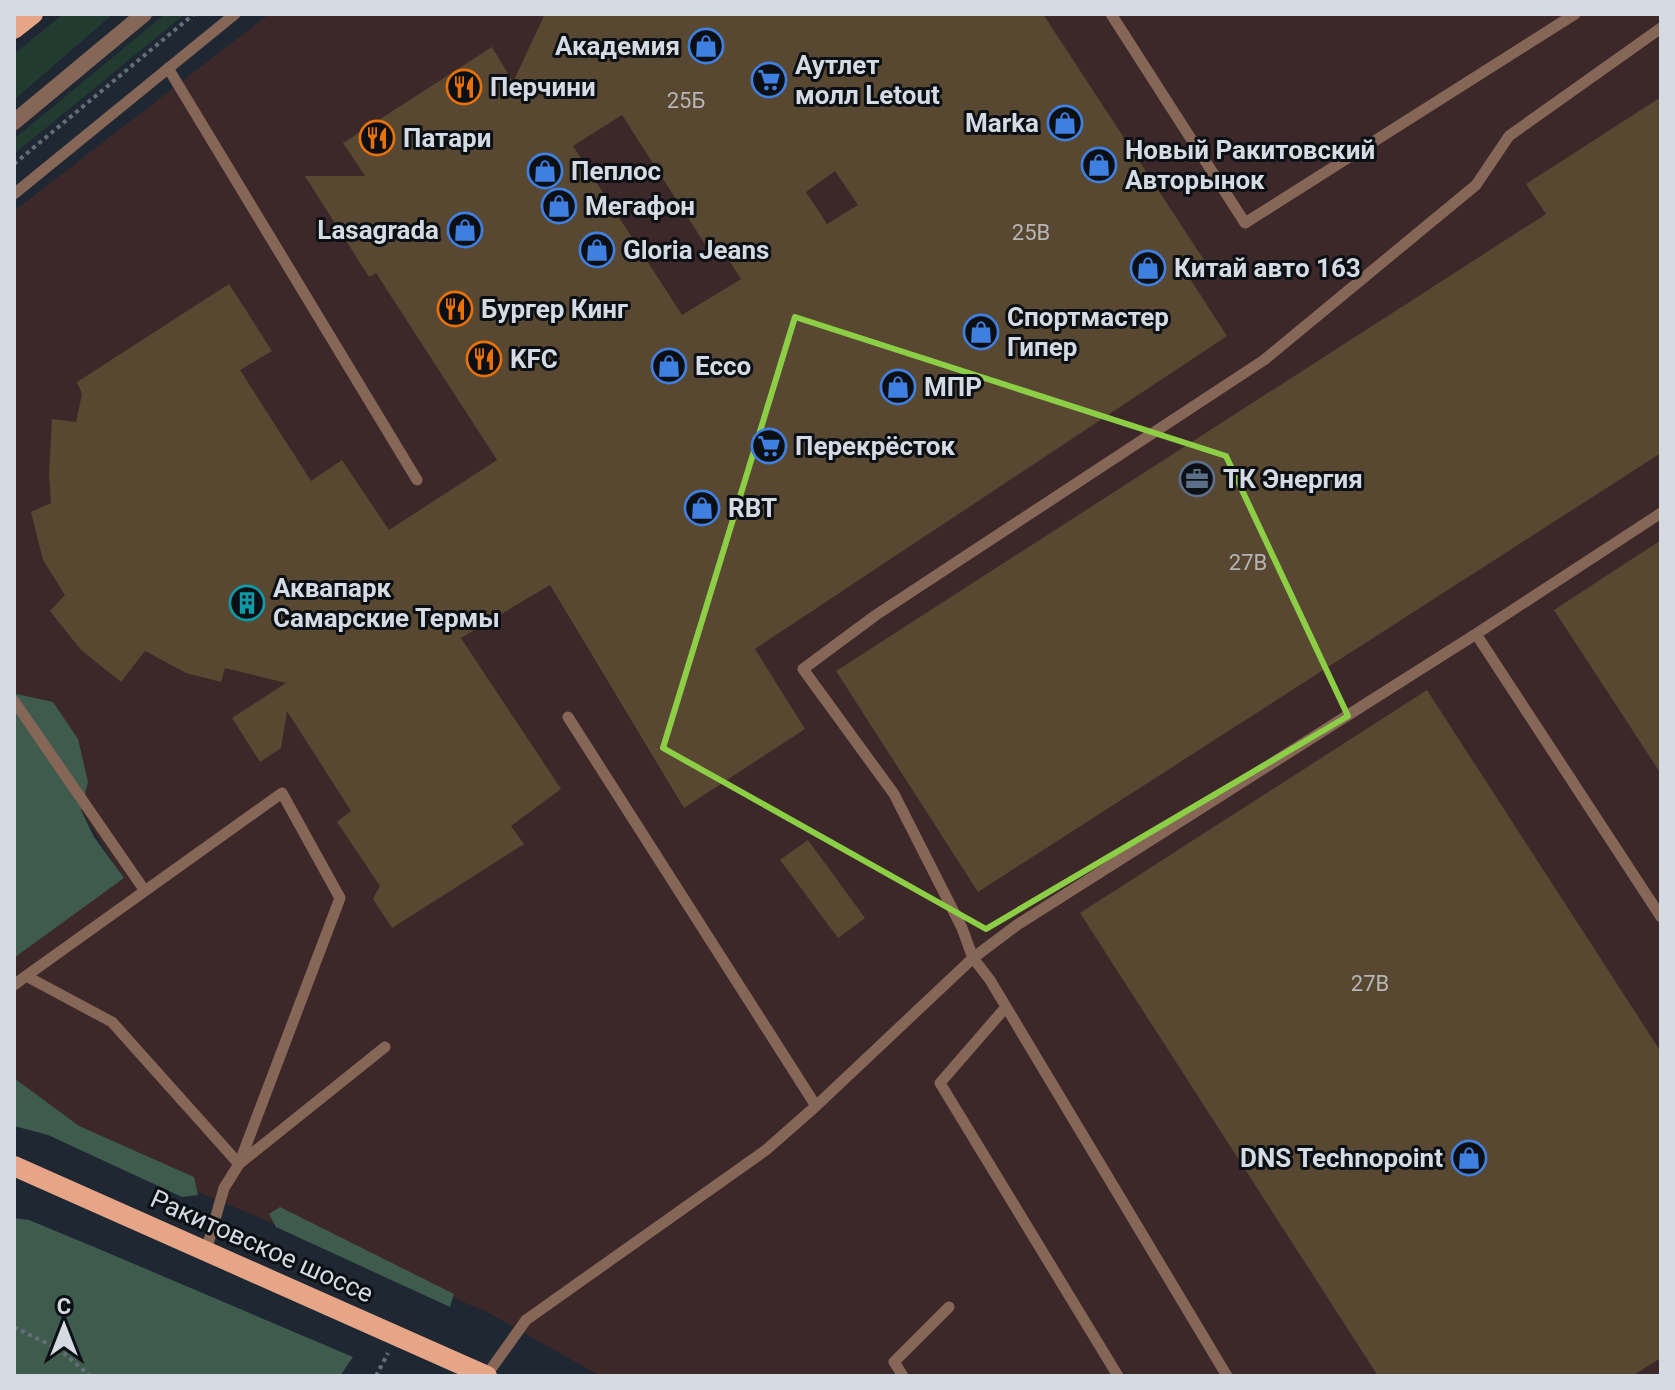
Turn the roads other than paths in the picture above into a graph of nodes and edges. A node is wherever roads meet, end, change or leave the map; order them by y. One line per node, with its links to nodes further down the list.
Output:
1 (33, 14): 7 (main road)
2 (144, 14): 9 (street)
3 (235, 14): 8 (lane)
4 (1111, 14): 5 (lane)
5 (1575, 14)
6 (1661, 28): 18 (lane)
7 (14, 29)
8 (168, 68): 10 (lane); 11 (lane)
9 (14, 122)
10 (14, 194)
11 (417, 480)
12 (1661, 513): 13 (lane)
13 (1476, 634): 17 (lane); 18 (lane)
14 (14, 701): 16 (lane)
15 (568, 717): 23 (lane)
16 (145, 891): 19 (lane); 24 (lane)
17 (1661, 917)
18 (973, 958): 21 (lane); 23 (lane)
19 (26, 976): 20 (lane); 24 (lane)
20 (14, 985)
21 (1006, 1007): 30 (lane); 31 (lane)
22 (385, 1047): 24 (lane)
23 (816, 1106): 28 (lane)
24 (239, 1164): 26 (lane)
25 (14, 1166): 26 (main road, Ракитовское шоссе)
26 (206, 1251): 28 (main road, Ракитовское шоссе)
27 (949, 1307): 29 (lane)
28 (487, 1376)
29 (903, 1376)
30 (1118, 1376)
31 (1227, 1376)

